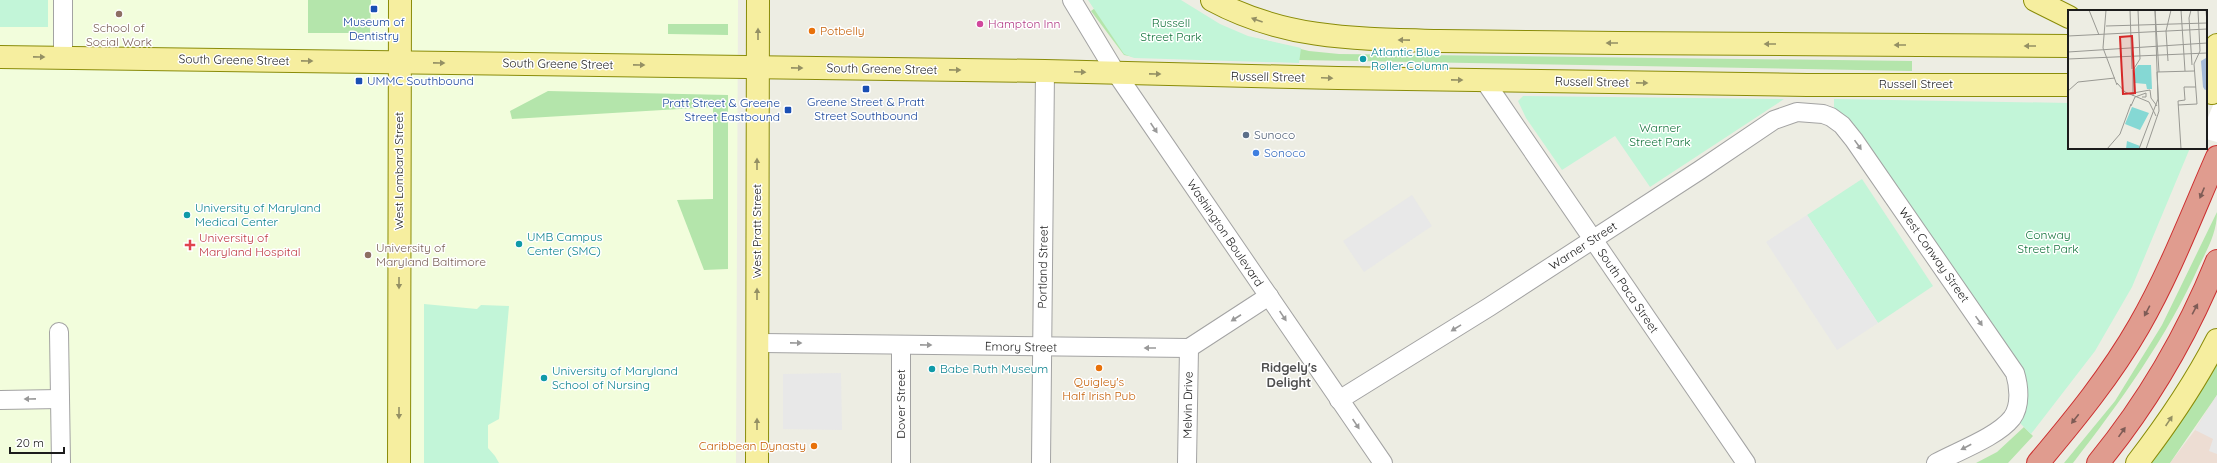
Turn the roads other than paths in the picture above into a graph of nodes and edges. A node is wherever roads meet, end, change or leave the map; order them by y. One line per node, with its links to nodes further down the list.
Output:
1 (63, 0): 11 (street)
2 (400, 0): 12 (main road, West Lombard Street)
3 (758, 0): 13 (main road, West Pratt Street, one-way to 3)
4 (1072, 0): 15 (street, Washington Boulevard)
5 (1212, 0): 8 (main road, one-way to 5)
6 (2035, 0): 7 (main road)
7 (2068, 16)
8 (2068, 46)
9 (2214, 51): 18 (main road)
10 (0, 57): 11 (main road, South Greene Street, one-way to 11)
11 (63, 58): 12 (main road, South Greene Street, one-way to 12)
12 (400, 62): 13 (main road, South Greene Street, one-way to 13); 34 (main road, West Lombard Street, one-way to 34)
13 (758, 67): 14 (main road, South Greene Street, one-way to 14); 26 (main road, West Pratt Street, one-way to 13)
14 (1045, 71): 15 (main road, South Greene Street, one-way to 15); 28 (street, Portland Street)
15 (1116, 73): 16 (main road, Russell Street, one-way to 16); 23 (street, Washington Boulevard, one-way to 23)
16 (1484, 80): 17 (main road, Russell Street, one-way to 17); 21 (street, South Paca Street)
17 (2068, 85)
18 (2212, 93)
19 (1831, 117): 21 (street, Warner Street); 41 (street, West Conway Street, one-way to 41)
20 (2217, 157): 42 (highway, one-way to 42)
21 (1592, 239): 32 (street, Warner Street, one-way to 32); 40 (street, South Paca Street)
22 (2217, 261): 43 (highway, one-way to 22)
23 (1269, 296): 29 (street, one-way to 29); 32 (street, Washington Boulevard, one-way to 32)
24 (59, 332): 30 (street)
25 (2217, 340): 44 (main road, one-way to 25)
26 (757, 342): 27 (street, Emory Street, one-way to 27); 35 (main road, West Pratt Street, one-way to 26)
27 (901, 345): 28 (street, Emory Street, one-way to 28); 36 (street, Dover Street)
28 (1043, 347): 29 (street, Emory Street, one-way to 28); 37 (street, Portland Street)
29 (1189, 348): 38 (street, Melvin Drive)
30 (60, 399): 31 (street, one-way to 31); 33 (street)
31 (0, 400)
32 (1339, 400): 39 (street, Washington Boulevard, one-way to 39)
33 (61, 463)
34 (399, 463)
35 (757, 463)
36 (900, 463)
37 (1041, 463)
38 (1187, 463)
39 (1383, 463)
40 (1746, 463)
41 (1936, 463)
42 (2038, 463)
43 (2098, 463)
44 (2136, 463)

